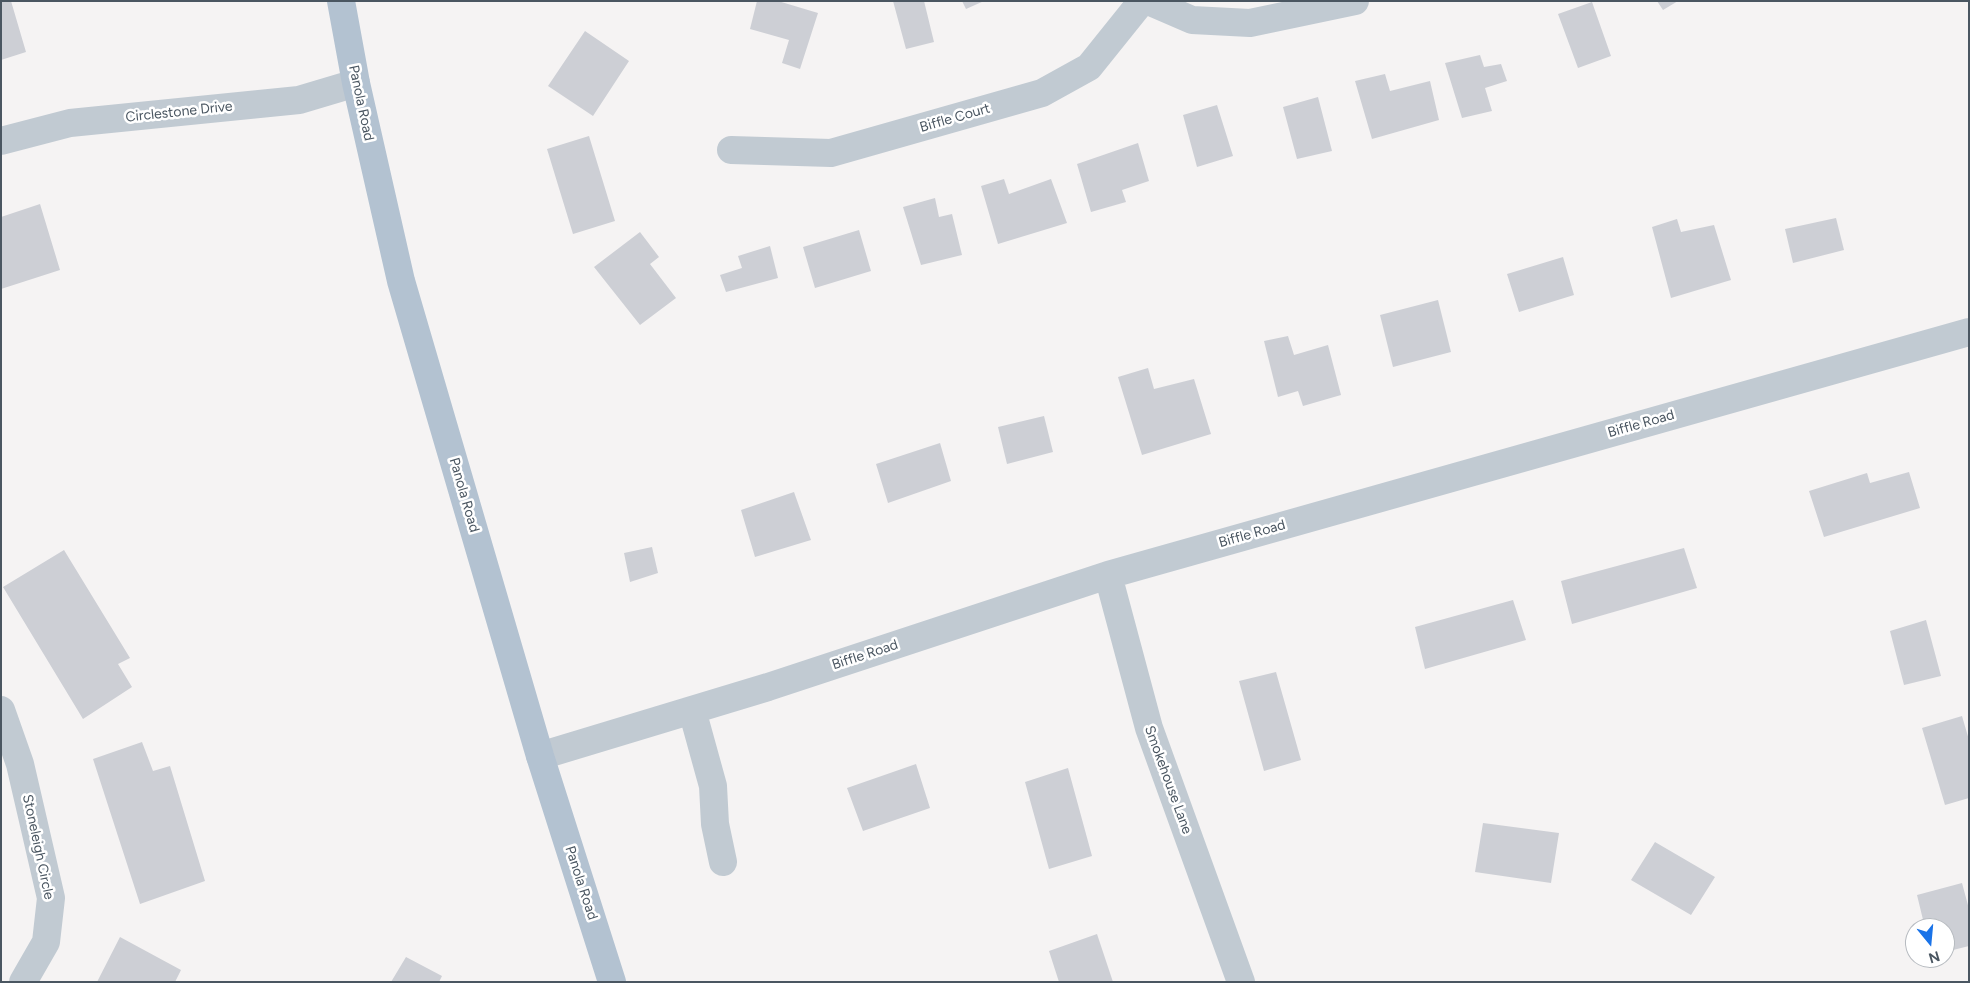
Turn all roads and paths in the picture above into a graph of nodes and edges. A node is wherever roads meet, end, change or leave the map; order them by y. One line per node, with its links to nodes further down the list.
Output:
1 (340, 1): 5 (main road, Panola Road)
2 (1142, 1): 7 (street, Biffle Court)
3 (1148, 1): 4 (street)
4 (1355, 1)
5 (356, 83): 6 (street, Circlestone Drive); 12 (main road, Panola Road)
6 (1, 140)
7 (731, 150)
8 (1969, 332): 9 (street, Biffle Road)
9 (1108, 575): 11 (street, Biffle Road); 16 (street, Smokehouse Lane)
10 (1, 710): 15 (street, Stoneleigh Circle)
11 (692, 710): 12 (street, Biffle Road); 13 (street)
12 (540, 756): 14 (main road, Panola Road)
13 (723, 862)
14 (610, 980)
15 (23, 982)
16 (1241, 982)

